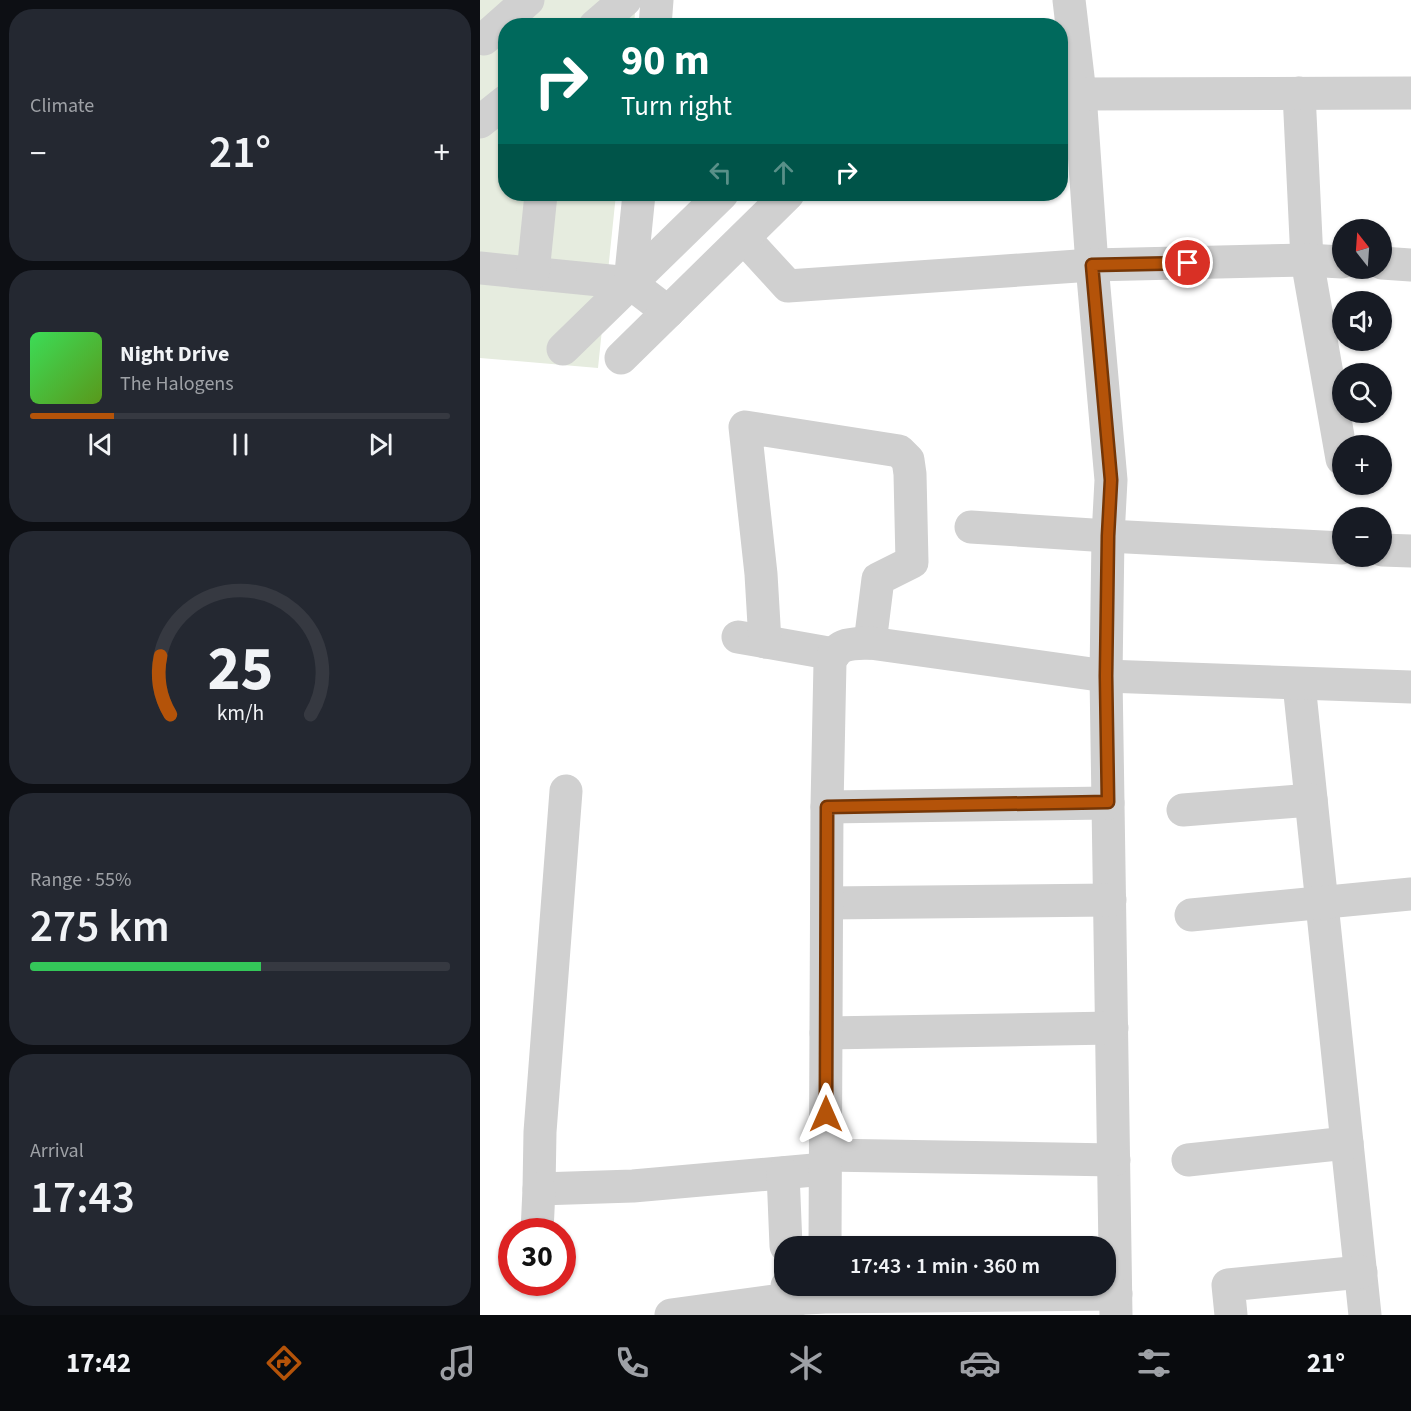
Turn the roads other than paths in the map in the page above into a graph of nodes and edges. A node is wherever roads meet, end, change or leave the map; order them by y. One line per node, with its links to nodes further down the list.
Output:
1 (528, 0): 5 (street)
2 (625, 0): 6 (street)
3 (657, 0): 7 (street)
4 (1069, 0): 12 (street)
5 (508, 18)
6 (604, 18)
7 (656, 18)
8 (498, 27): 9 (street)
9 (484, 39)
10 (1299, 93): 11 (street); 12 (street); 20 (street)
11 (1411, 93)
12 (1070, 95): 24 (street)
13 (498, 107): 14 (street)
14 (480, 122)
15 (540, 201): 26 (street)
16 (638, 201): 27 (street)
17 (715, 201): 27 (street)
18 (781, 201): 19 (street)
19 (744, 238): 24 (street); 28 (street)
20 (1307, 260): 21 (street); 24 (street); 31 (street)
21 (1332, 261)
22 (1392, 263): 23 (street)
23 (1411, 264)
24 (1092, 265): 33 (street)
25 (480, 268): 26 (street)
26 (532, 273): 27 (street)
27 (630, 283): 28 (street); 29 (street)
28 (668, 312): 30 (street)
29 (563, 349)
30 (621, 358)
31 (1338, 435)
32 (971, 527): 33 (street)
33 (1108, 536): 34 (street); 39 (street)
34 (1332, 547)
35 (1392, 550): 36 (street)
36 (1411, 551)
37 (870, 643): 38 (street); 38 (street); 39 (street)
38 (834, 654): 45 (street)
39 (1106, 676): 40 (street); 44 (street)
40 (1299, 684): 41 (street); 43 (street)
41 (1411, 687)
42 (566, 791): 59 (street)
43 (1311, 800): 46 (street); 50 (street)
44 (1108, 802): 45 (street); 48 (street)
45 (827, 807): 49 (street)
46 (1184, 810)
47 (1411, 894): 50 (street)
48 (1110, 900): 49 (street); 52 (street)
49 (827, 903): 53 (street)
50 (1321, 903): 51 (street); 54 (street)
51 (1191, 915)
52 (1112, 1028): 53 (street); 55 (street)
53 (826, 1033): 57 (street)
54 (1347, 1143): 56 (street); 63 (street)
55 (1114, 1160): 57 (street); 66 (street)
56 (1188, 1160)
57 (825, 1162): 58 (street); 62 (street)
58 (783, 1173): 59 (street); 61 (street)
59 (539, 1189): 60 (street)
60 (538, 1218)
61 (786, 1236)
62 (825, 1236)
63 (1360, 1272): 68 (street); 69 (street)
64 (825, 1299): 65 (street); 66 (street)
65 (788, 1300): 67 (street)
66 (1116, 1305)
67 (671, 1315)
68 (1231, 1315)
69 (1365, 1315)

